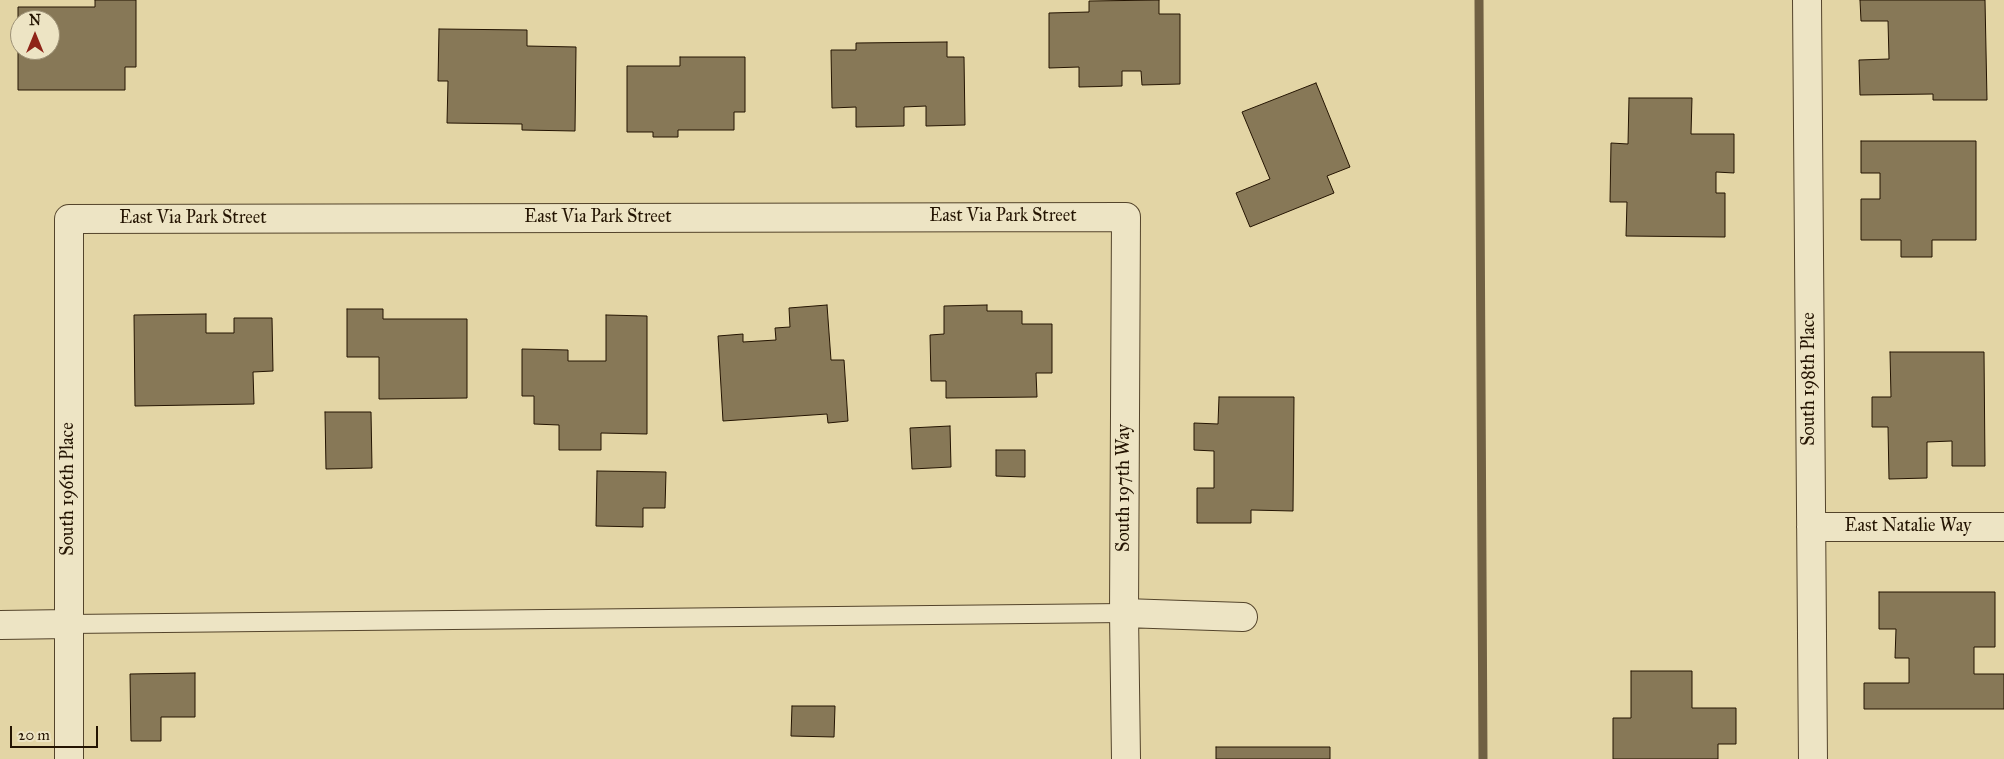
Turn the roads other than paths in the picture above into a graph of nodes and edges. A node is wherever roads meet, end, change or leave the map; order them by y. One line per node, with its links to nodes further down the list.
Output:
1 (1808, 0): 4 (street, South 198th Place)
2 (1126, 216): 3 (street, East Via Park Street); 6 (street, South 197th Way)
3 (69, 220): 8 (street, South 196th Place)
4 (1811, 528): 5 (street, East Natalie Way); 12 (street, South 198th Place)
5 (2004, 528)
6 (1124, 613): 7 (street); 8 (lane); 11 (street, South 197th Way)
7 (1243, 617)
8 (69, 624): 9 (street); 10 (street, South 196th Place)
9 (0, 625)
10 (69, 759)
11 (1126, 759)
12 (1812, 759)

